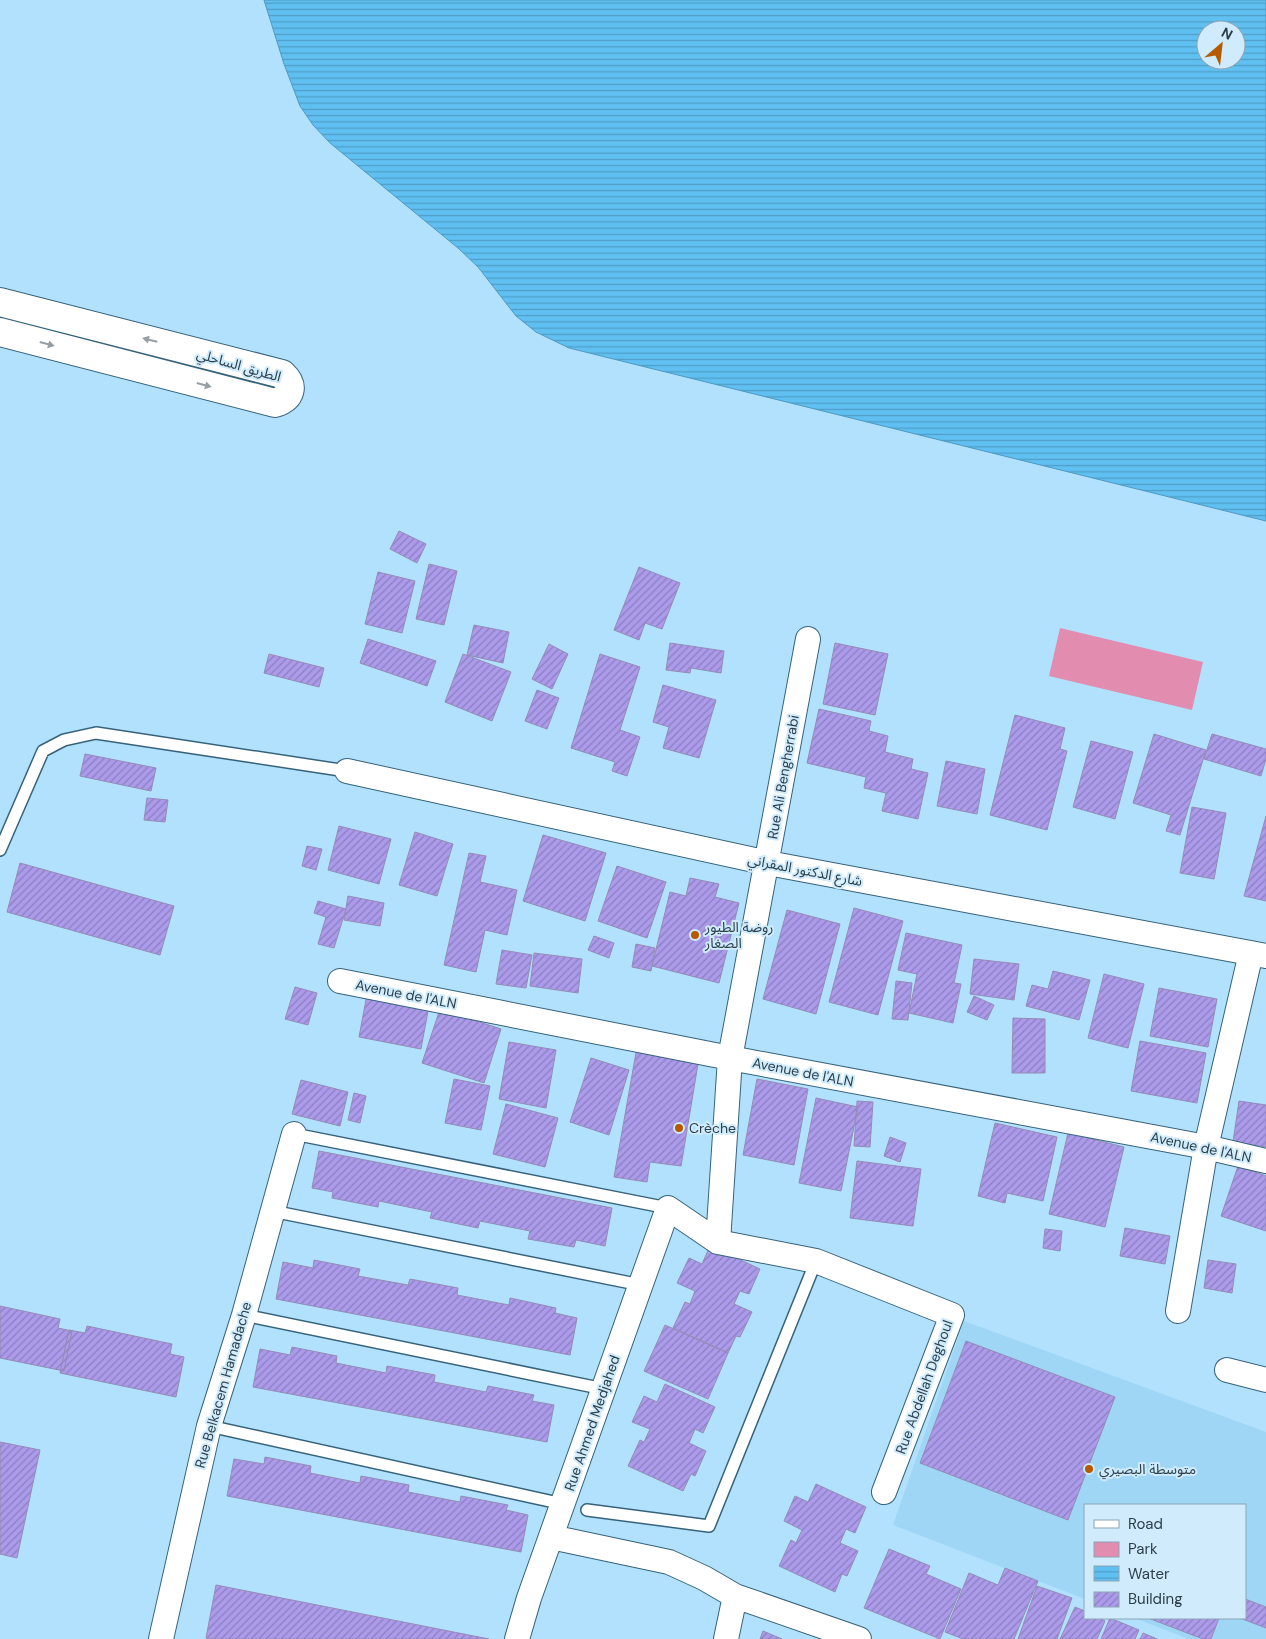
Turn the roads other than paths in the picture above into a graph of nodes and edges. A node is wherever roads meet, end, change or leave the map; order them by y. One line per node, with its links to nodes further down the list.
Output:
1 (0, 302): 2 (street, الطريق الساحلي, one-way to 1)
2 (0, 332)
3 (808, 639): 6 (street, Rue Ali Bengherrabi)
4 (347, 771): 5 (lane); 6 (street, شارع الدكتور المقراني)
5 (0, 850)
6 (768, 863): 7 (street, شارع الدكتور المقراني); 9 (street, Rue Ali Bengherrabi)
7 (1258, 954): 11 (street)
8 (340, 981): 9 (street, Avenue de l'ALN)
9 (730, 1058): 11 (street, Avenue de l'ALN); 15 (street, Rue Ali Bengherrabi)
10 (294, 1134): 13 (lane); 14 (street, Rue Belkacem Hamadache)
11 (1206, 1147): 12 (street, Avenue de l'ALN); 18 (street)
12 (1266, 1161)
13 (668, 1208): 15 (street, Rue Abdellah Deghoul); 17 (street, Rue Ahmed Medjahed)
14 (272, 1210): 17 (lane); 19 (street, Rue Belkacem Hamadache)
15 (718, 1242): 16 (street, Rue Abdellah Deghoul)
16 (816, 1261): 24 (street, Rue Abdellah Deghoul); 26 (lane)
17 (641, 1285): 22 (street, Rue Ahmed Medjahed)
18 (1178, 1311)
19 (244, 1315): 22 (lane); 23 (street, Rue Belkacem Hamadache)
20 (1227, 1370): 21 (street)
21 (1266, 1380)
22 (604, 1389): 25 (street, Rue Ahmed Medjahed)
23 (208, 1426): 25 (lane); 29 (street, Rue Belkacem Hamadache)
24 (884, 1492)
25 (563, 1504): 27 (street, Rue Ahmed Medjahed)
26 (586, 1510)
27 (551, 1538): 28 (street); 30 (street, Rue Ahmed Medjahed)
28 (734, 1596): 31 (street); 32 (street)
29 (161, 1639)
30 (517, 1639)
31 (726, 1639)
32 (859, 1639)

